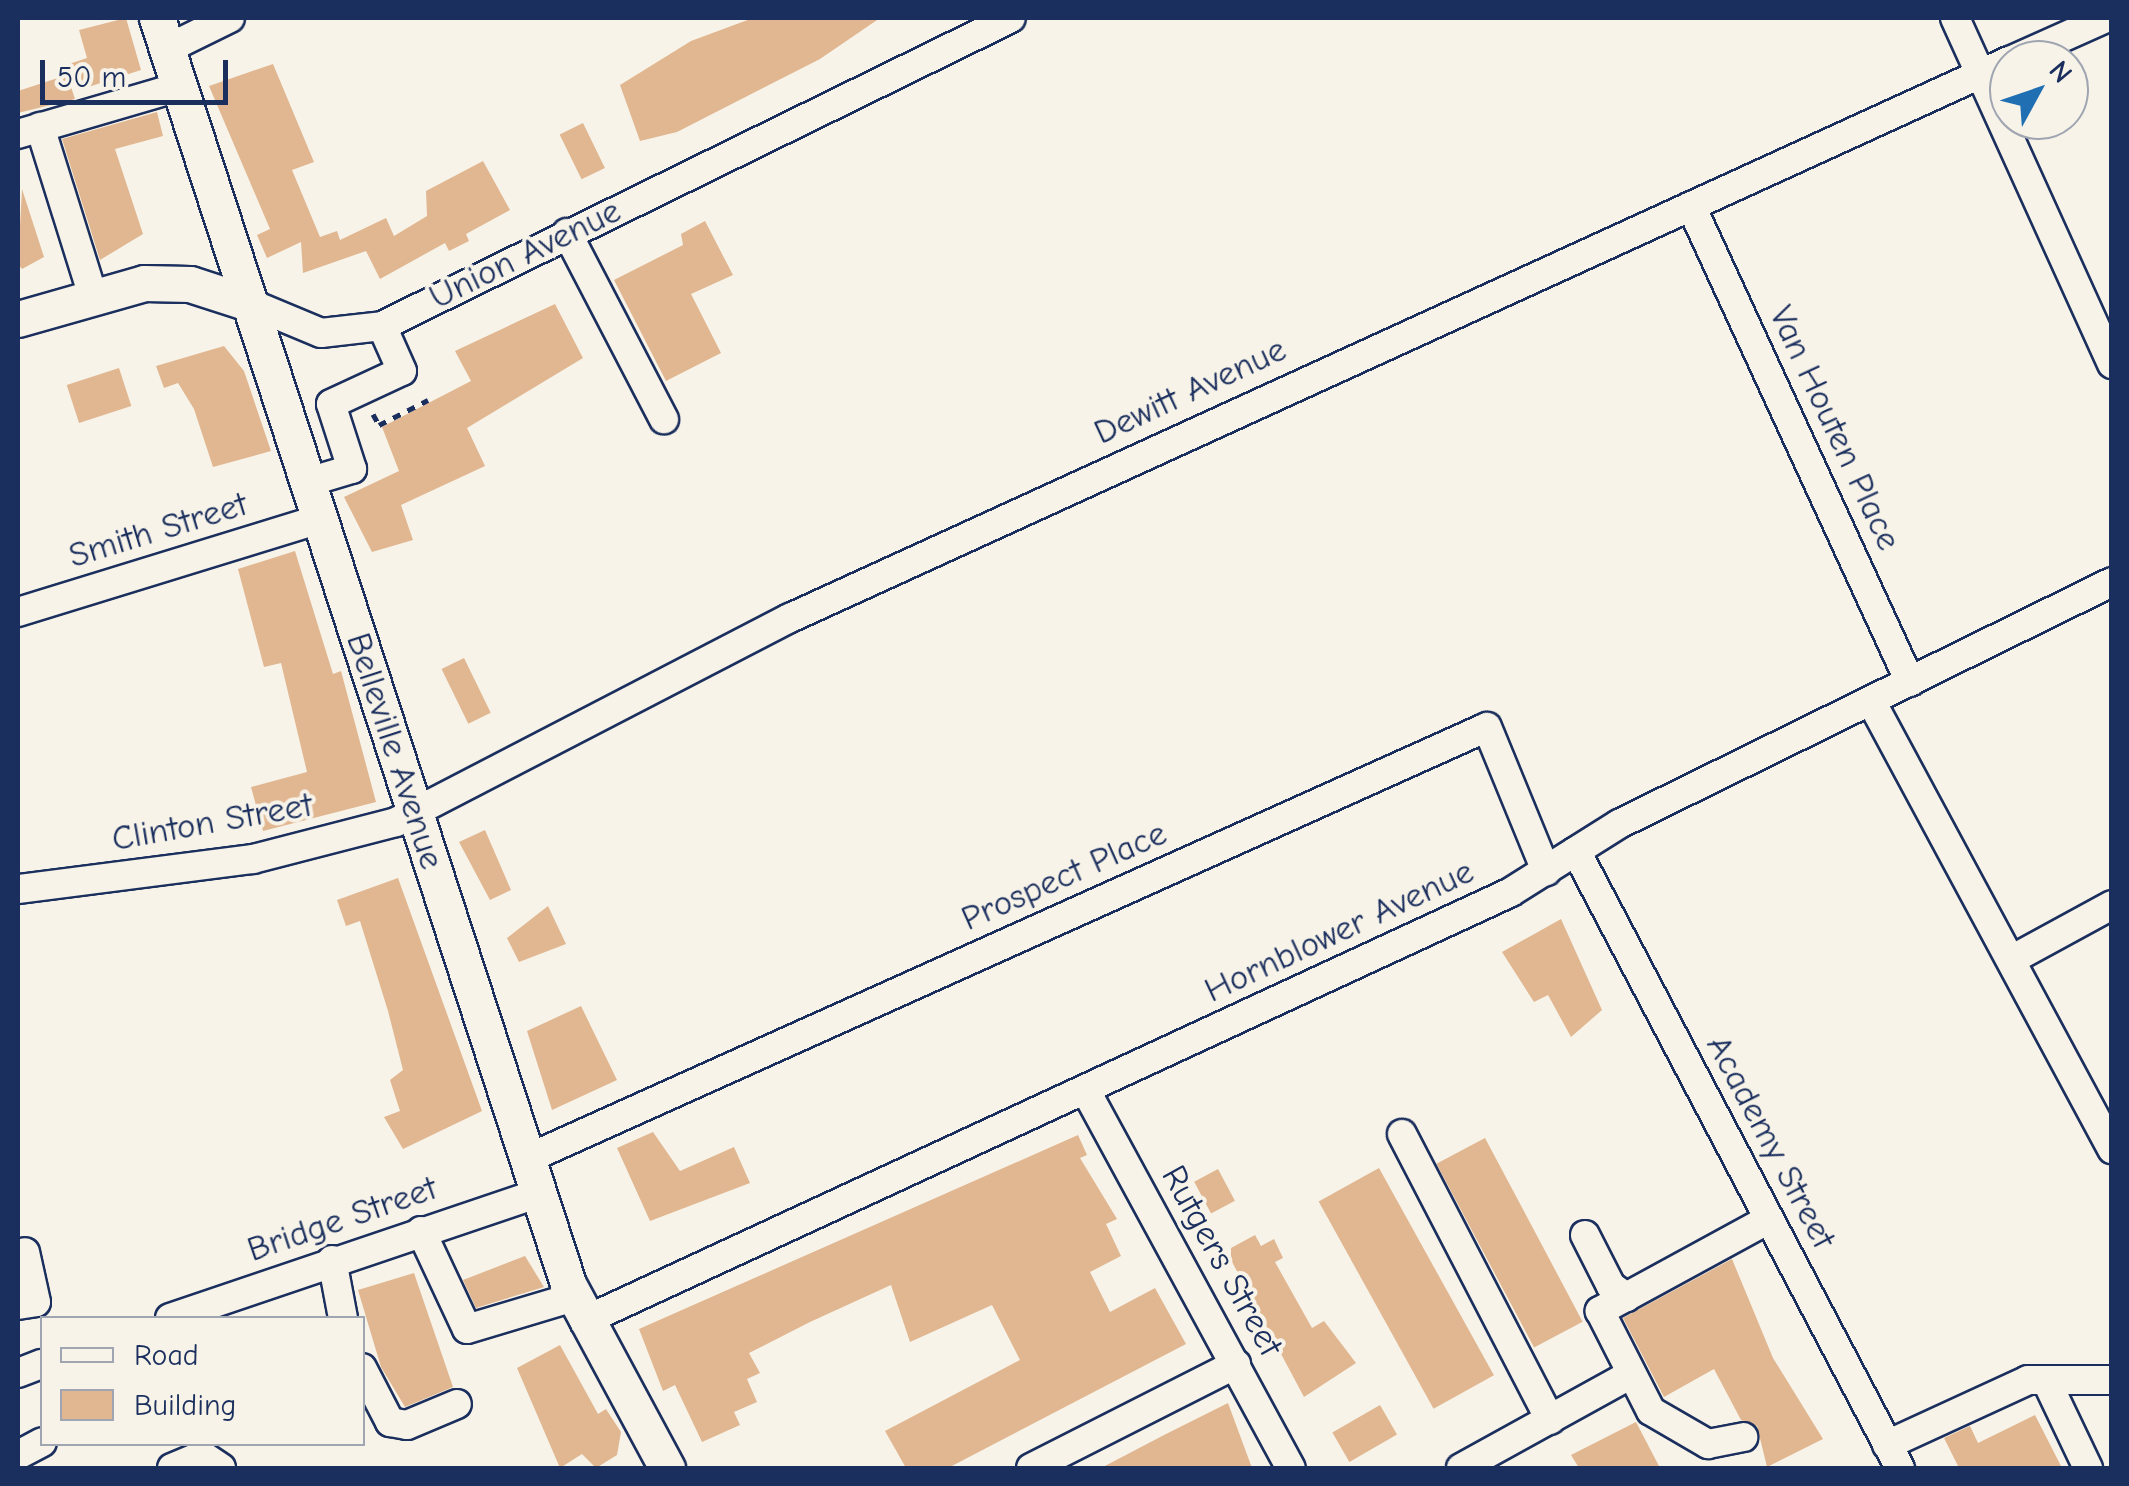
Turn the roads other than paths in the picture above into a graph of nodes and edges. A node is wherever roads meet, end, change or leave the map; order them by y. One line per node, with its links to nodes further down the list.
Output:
1 (230, 18): 5 (street)
2 (1011, 18): 12 (street, Union Avenue)
3 (1955, 18): 8 (street)
4 (2106, 18): 6 (street, Dewitt Avenue)
5 (162, 33): 9 (main road, Belleville Avenue)
6 (2057, 40)
7 (1989, 70): 8 (street, Dewitt Avenue)
8 (1981, 74): 11 (street, Dewitt Avenue); 17 (street)
9 (179, 86): 10 (street); 14 (main road, Belleville Avenue)
10 (28, 130): 13 (street)
11 (1691, 206): 23 (street, Van Houten Place); 25 (street, Dewitt Avenue)
12 (567, 233): 16 (street, Union Avenue); 18 (street)
13 (93, 296): 14 (main road, Union Avenue); 15 (main road, Union Avenue)
14 (249, 303): 16 (street, Union Avenue); 19 (main road, Belleville Avenue)
15 (18, 319)
16 (382, 326): 19 (street)
17 (2112, 364)
18 (664, 419)
19 (308, 482): 20 (main road, Belleville Avenue)
20 (320, 519): 22 (street, Smith Street); 25 (main road, Belleville Avenue)
21 (2112, 582): 23 (street, Hornblower Avenue)
22 (18, 612)
23 (1910, 682): 24 (street, Hornblower Avenue)
24 (1871, 702): 26 (street, Hornblower Avenue); 30 (street)
25 (414, 814): 28 (street, Clinton Street); 34 (main road, Belleville Avenue)
26 (1576, 851): 27 (street, Hornblower Avenue); 36 (street, Academy Street)
27 (1546, 871): 31 (street, Hornblower Avenue); 34 (street, Prospect Place)
28 (18, 889)
29 (2112, 905): 30 (street)
30 (2011, 960): 33 (street)
31 (1086, 1090): 43 (street, Hornblower Avenue); 46 (street, Rutgers Street)
32 (1402, 1134): 52 (street)
33 (2112, 1149)
34 (529, 1158): 35 (main road, Belleville Avenue)
35 (539, 1193): 37 (street, Bridge Street); 43 (main road, Belleville Avenue)
36 (1768, 1219): 41 (street); 57 (street, Academy Street)
37 (421, 1231): 40 (street, Bridge Street); 43 (street, Hornblower Avenue)
38 (1585, 1235): 41 (street)
39 (25, 1252): 42 (street)
40 (332, 1260): 44 (street, Bridge Street); 45 (street)
41 (1626, 1297): 48 (street)
42 (18, 1305)
43 (579, 1309): 58 (main road, Belleville Avenue)
44 (176, 1316)
45 (343, 1316)
46 (1236, 1364): 60 (street); 61 (street, Rutgers Street)
47 (365, 1374): 51 (street)
48 (1631, 1374): 52 (street); 53 (street)
49 (2046, 1380): 50 (street); 57 (street); 63 (street)
50 (2112, 1380)
51 (457, 1404)
52 (1550, 1420): 62 (street)
53 (1744, 1438)
54 (40, 1443): 55 (street)
55 (18, 1455)
56 (216, 1456): 59 (street)
57 (1894, 1457)
58 (664, 1467)
59 (172, 1468)
60 (1031, 1468)
61 (1292, 1468)
62 (1461, 1468)
63 (2088, 1468)

